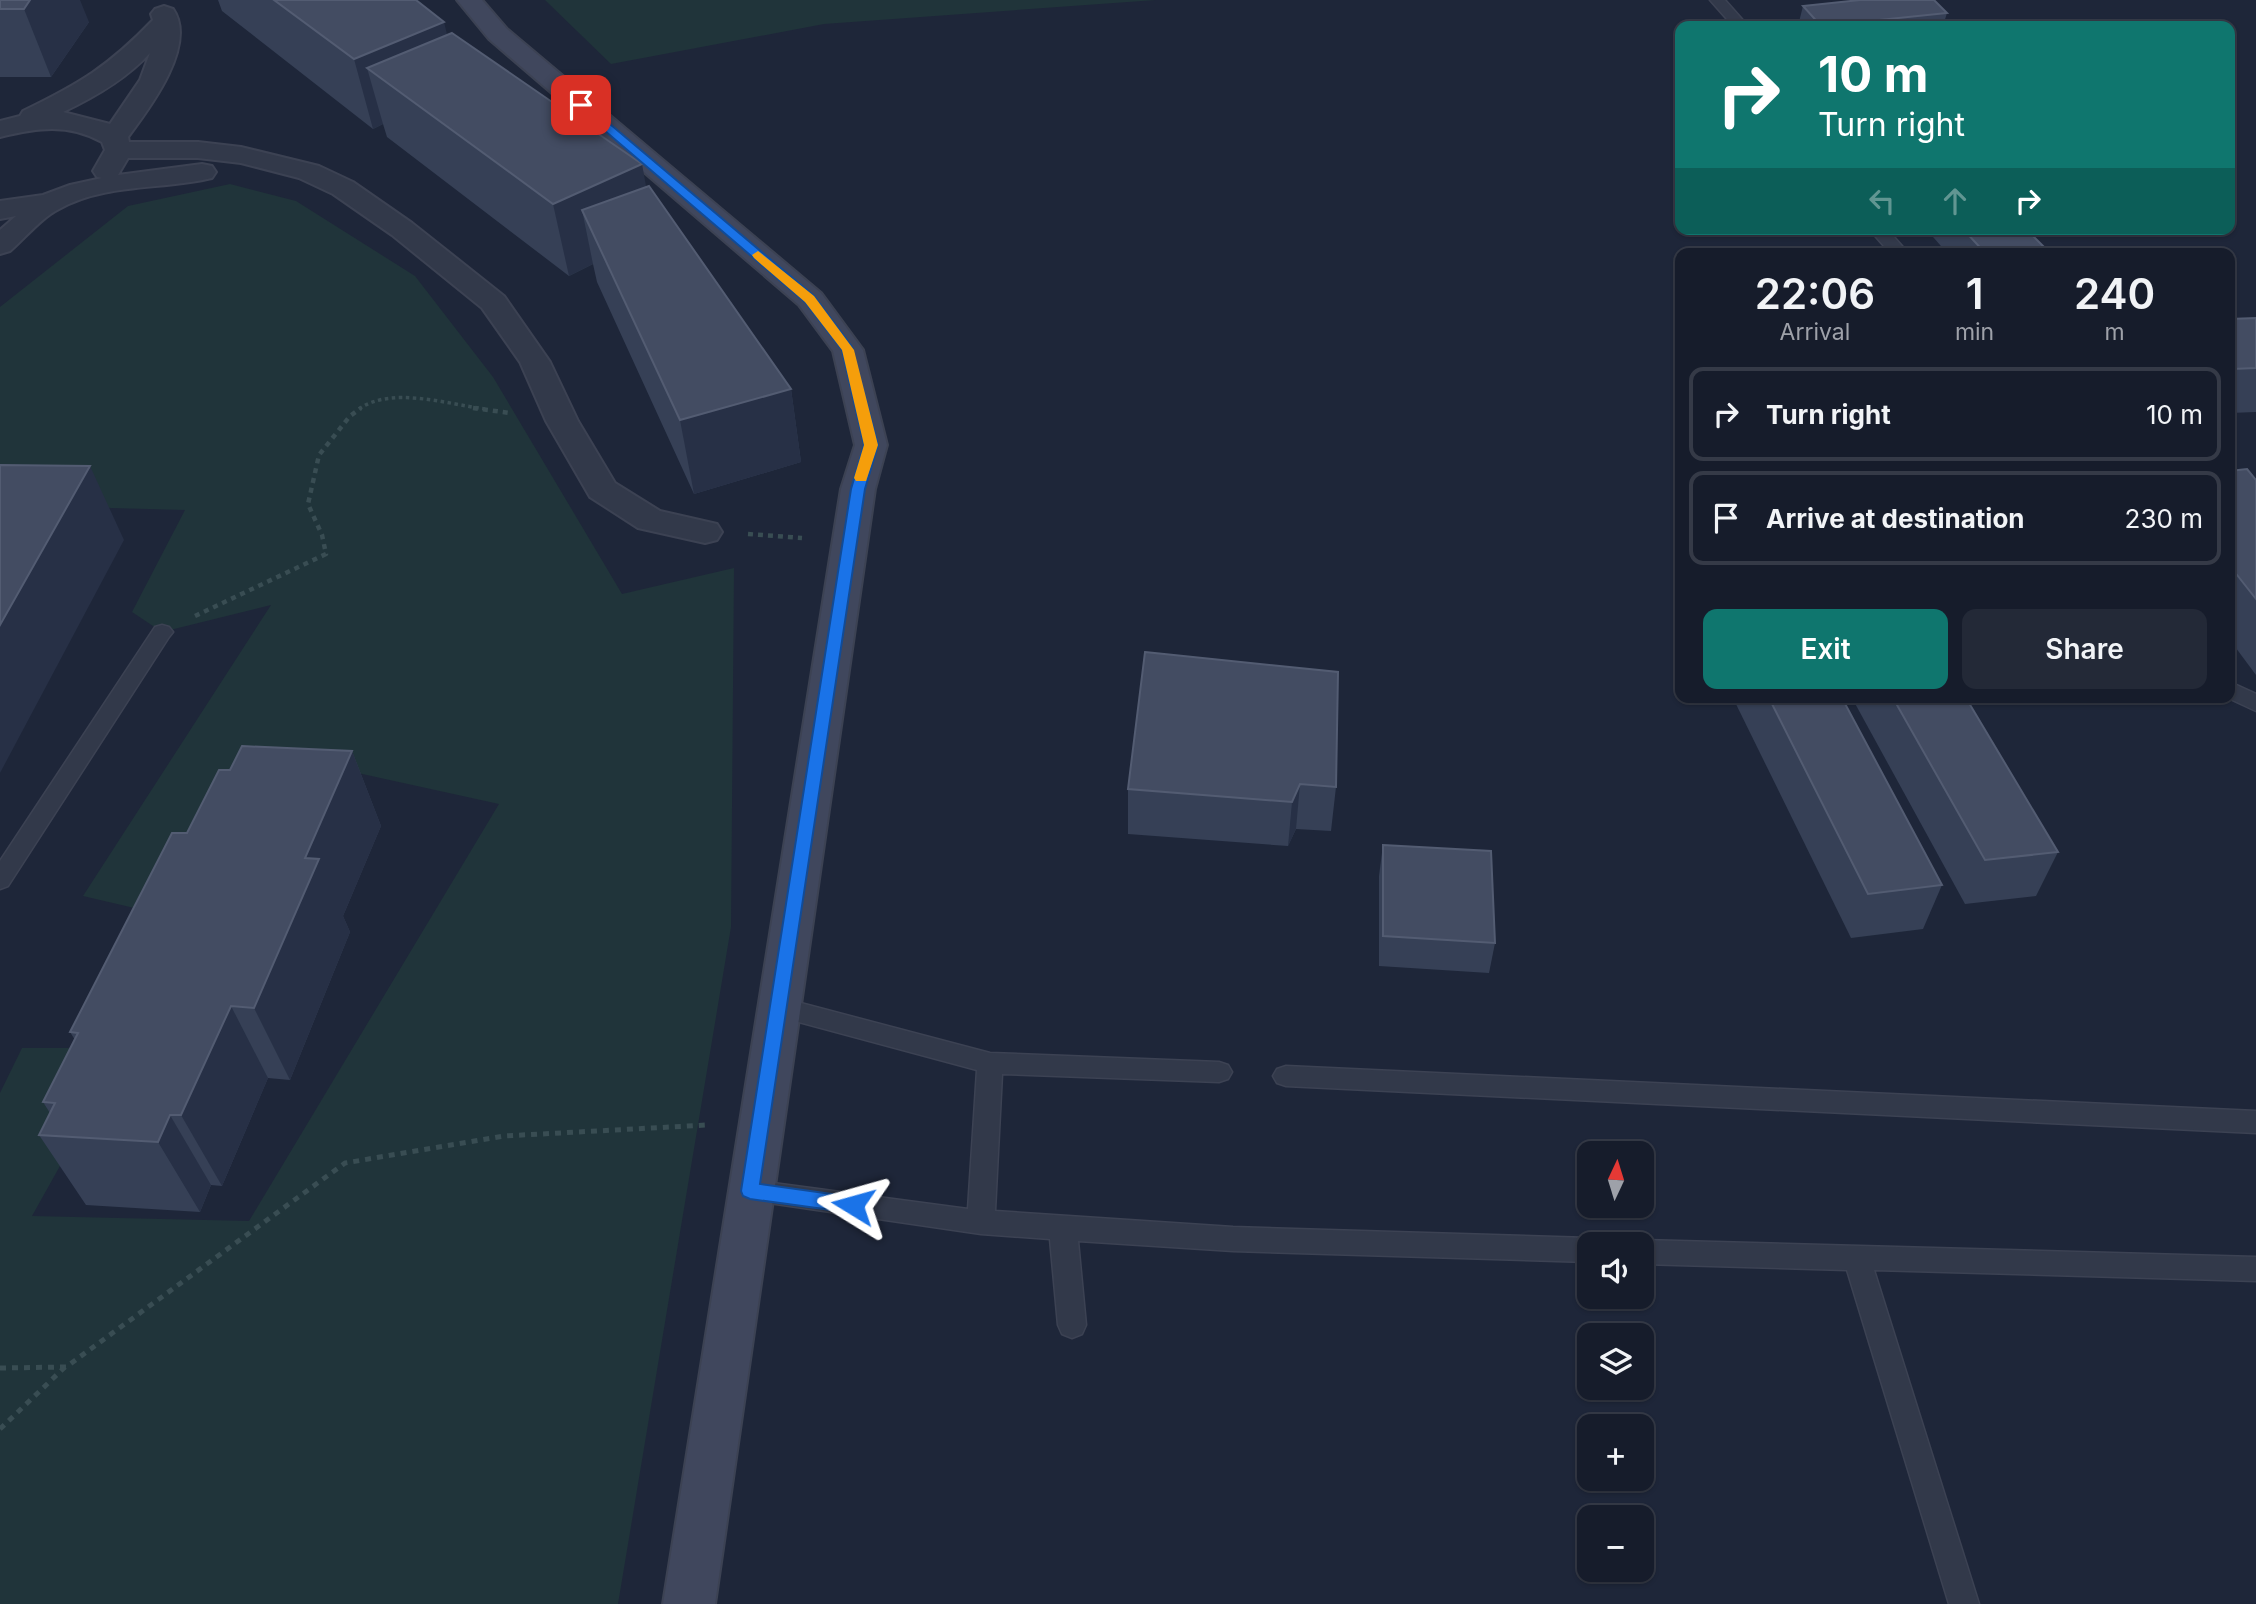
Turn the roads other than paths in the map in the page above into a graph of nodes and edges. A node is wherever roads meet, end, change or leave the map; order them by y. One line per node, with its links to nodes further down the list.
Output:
1 (469, 0): 19 (main road)
2 (1717, 0): 4 (lane)
3 (162, 10): 5 (street); 6 (street)
4 (1736, 21)
5 (10, 126): 6 (street)
6 (117, 144): 7 (street); 8 (street)
7 (309, 172): 8 (street); 14 (street)
8 (80, 191): 9 (street)
9 (48, 203): 10 (street); 12 (street)
10 (0, 210)
11 (1883, 235): 13 (lane)
12 (0, 245)
13 (1895, 248)
14 (705, 532)
15 (162, 632): 18 (lane)
16 (2235, 693): 17 (lane)
17 (2256, 703)
18 (0, 880)
19 (778, 1007): 20 (lane); 24 (main road)
20 (990, 1063): 21 (lane); 25 (lane)
21 (1219, 1072)
22 (1286, 1076): 23 (lane)
23 (2256, 1122)
24 (750, 1191): 25 (lane); 32 (main road)
25 (981, 1222): 26 (lane)
26 (1063, 1228): 27 (lane); 31 (lane)
27 (1577, 1250)
28 (1654, 1252): 29 (lane)
29 (1857, 1259): 30 (lane); 33 (lane)
30 (2256, 1269)
31 (1072, 1325)
32 (689, 1604)
33 (1964, 1604)

